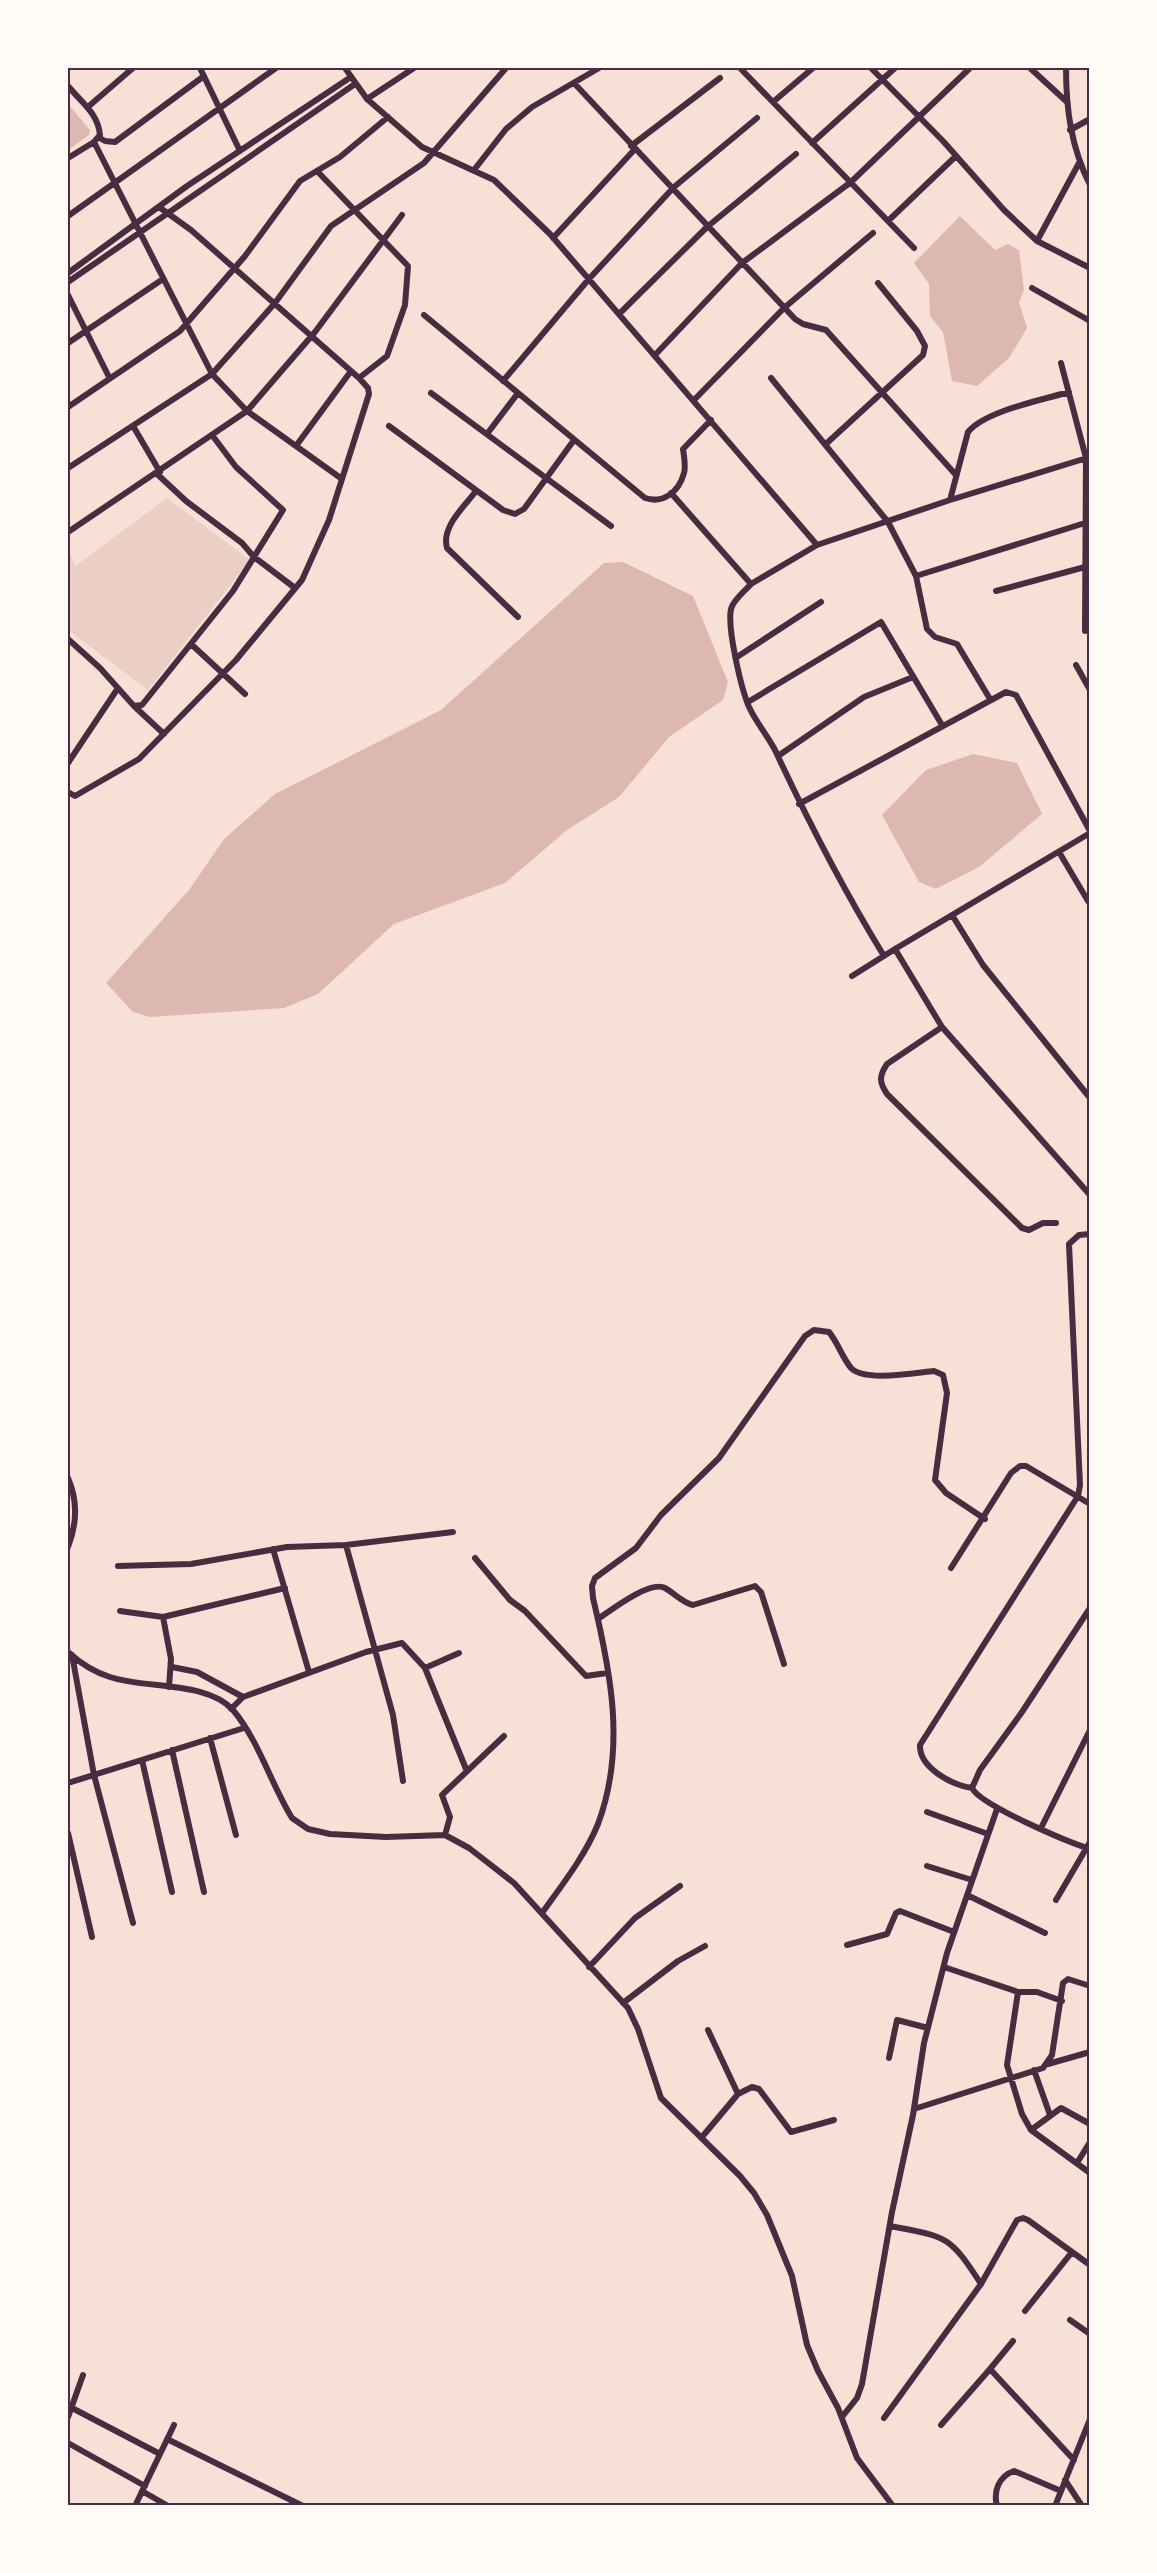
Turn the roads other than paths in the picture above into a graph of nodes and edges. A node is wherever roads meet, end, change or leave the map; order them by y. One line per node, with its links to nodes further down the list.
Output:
1 (133, 68): 25 (street)
2 (200, 68): 15 (street)
3 (276, 68): 26 (street)
4 (345, 68): 16 (street)
5 (414, 68): 22 (street)
6 (506, 68): 36 (street)
7 (599, 68): 19 (street)
8 (740, 68): 23 (street)
9 (813, 68): 23 (street)
10 (871, 68): 18 (street)
11 (895, 68): 18 (street)
12 (970, 68): 28 (street)
13 (1030, 68): 24 (street)
14 (1066, 68): 24 (street)
15 (204, 76): 26 (street); 32 (street)
16 (351, 77): 20 (street); 35 (street)
17 (720, 78): 34 (street)
18 (883, 80): 28 (street); 33 (street)
19 (574, 83): 34 (street); 41 (street)
20 (355, 84): 22 (street); 49 (street)
21 (68, 86): 25 (street)
22 (367, 99): 27 (street)
23 (772, 102): 33 (street)
24 (1067, 102): 31 (street)
25 (89, 106): 32 (street)
26 (218, 107): 35 (street); 44 (street)
27 (387, 117): 36 (street); 42 (street)
28 (919, 117): 38 (street); 43 (street)
29 (757, 118): 46 (street)
30 (1089, 119): 31 (street)
31 (1070, 129): 40 (street)
32 (96, 140): 39 (street); 44 (street)
33 (812, 142): 43 (street)
34 (633, 148): 46 (street); 57 (street)
35 (240, 151): 47 (street)
36 (431, 153): 41 (street); 48 (street)
37 (796, 154): 54 (street)
38 (956, 156): 52 (street); 59 (street)
39 (68, 158)
40 (1079, 163): 45 (street); 59 (street)
41 (474, 170): 57 (street)
42 (318, 172): 48 (street); 63 (street)
43 (850, 182): 52 (street); 61 (street)
44 (114, 183): 51 (street); 53 (street)
45 (1089, 184)
46 (674, 187): 54 (street); 66 (street)
47 (159, 207): 49 (street); 53 (street)
48 (355, 210): 58 (street); 71 (street)
49 (169, 215): 55 (street); 63 (street)
50 (402, 215): 58 (street)
51 (68, 216)
52 (888, 221): 60 (street)
53 (135, 224): 55 (street); 64 (street)
54 (707, 227): 61 (street); 73 (street)
55 (140, 233): 65 (street); 67 (street)
56 (873, 233): 72 (street)
57 (553, 238): 66 (street)
58 (385, 239): 78 (street); 85 (street)
59 (1037, 241): 62 (street)
60 (914, 248)
61 (742, 263): 72 (street); 80 (street)
62 (1089, 268)
63 (234, 269): 71 (street); 76 (street)
64 (68, 273)
65 (163, 279): 76 (street); 77 (street)
66 (588, 280): 73 (street); 87 (street)
67 (68, 282)
68 (878, 283): 91 (street)
69 (1032, 288): 75 (street)
70 (68, 295): 77 (street)
71 (275, 303): 78 (street); 83 (street)
72 (784, 308): 91 (street); 92 (street)
73 (619, 314): 80 (street)
74 (424, 315): 87 (street)
75 (1089, 321)
76 (187, 325): 83 (street); 84 (street)
77 (86, 333): 79 (street); 84 (street)
78 (311, 337): 82 (street); 94 (street)
79 (68, 343)
80 (655, 355): 92 (street)
81 (1061, 363): 88 (street)
82 (351, 371): 85 (street); 102 (street)
83 (212, 374): 94 (street); 96 (street)
84 (110, 376): 93 (street)
85 (359, 378): 107 (street)
86 (771, 378): 101 (street)
87 (503, 381): 90 (street)
88 (1069, 392): 103 (street); 106 (street)
89 (431, 393): 98 (street)
90 (518, 393): 98 (street); 100 (street)
91 (882, 394): 101 (street); 106 (street)
92 (694, 400): 95 (street)
93 (68, 407)
94 (247, 411): 99 (street); 102 (street)
95 (711, 420): 110 (street); 116 (street)
96 (133, 426): 104 (street); 105 (street)
97 (389, 426): 109 (street)
98 (487, 434): 108 (street)
99 (212, 435): 105 (street); 117 (street)
100 (574, 440): 108 (street); 110 (street)
101 (827, 443): 112 (street)
102 (296, 446): 107 (street)
103 (1088, 458): 111 (street); 113 (street)
104 (68, 468)
105 (158, 473): 115 (street); 117 (street)
106 (957, 475): 111 (street)
107 (342, 479): 121 (street)
108 (545, 480): 109 (street); 114 (street)
109 (476, 490): 124 (street)
110 (671, 493): 120 (street)
111 (950, 500): 112 (street)
112 (888, 522): 116 (street); 119 (street)
113 (1085, 523): 118 (street); 119 (street)
114 (610, 526)
115 (68, 532)
116 (818, 545): 120 (street)
117 (254, 557): 121 (street); 127 (street)
118 (1085, 567): 122 (street); 125 (street)
119 (916, 576): 135 (street)
120 (751, 584): 128 (street)
121 (295, 588): 130 (street)
122 (996, 591)
123 (821, 602): 128 (street)
124 (518, 617)
125 (1086, 631)
126 (68, 639): 132 (street)
127 (191, 644): 130 (street); 137 (street)
128 (737, 657): 136 (street)
129 (1076, 665): 133 (street)
130 (225, 672): 134 (street); 139 (street)
131 (913, 677): 136 (street); 138 (street); 140 (street)
132 (118, 688): 137 (street); 141 (street)
133 (1089, 690)
134 (242, 692)
135 (990, 699): 138 (street); 144 (street)
136 (748, 702): 140 (street)
137 (134, 706): 139 (street)
138 (942, 725): 143 (street)
139 (164, 734): 142 (street)
140 (778, 756): 143 (street)
141 (68, 763)
142 (68, 792)
143 (799, 804): 149 (street)
144 (1089, 832): 145 (street)
145 (1059, 852): 146 (street); 147 (street)
146 (1088, 901)
147 (952, 915): 148 (street); 152 (street)
148 (895, 949): 149 (street); 151 (street)
149 (884, 956): 150 (street)
150 (852, 976)
151 (942, 1027): 153 (street); 154 (street)
152 (1089, 1098)
153 (1089, 1196)
154 (1056, 1223)
155 (1089, 1234): 157 (street)
156 (68, 1478): 162 (street)
157 (1078, 1496): 158 (street); 159 (street); 193 (street)
158 (1089, 1504)
159 (985, 1519): 166 (street); 171 (street)
160 (453, 1532): 161 (street)
161 (346, 1545): 163 (street); 172 (street)
162 (68, 1547)
163 (273, 1549): 165 (street); 167 (street)
164 (475, 1558): 179 (street)
165 (118, 1566)
166 (951, 1568)
167 (285, 1588): 170 (street); 178 (street)
168 (1089, 1608): 193 (street)
169 (120, 1611): 170 (street)
170 (164, 1617): 176 (street)
171 (598, 1618): 175 (street); 179 (street)
172 (375, 1651): 177 (street); 178 (street); 191 (street)
173 (70, 1653): 180 (street); 190 (street)
174 (459, 1653): 177 (street)
175 (783, 1664)
176 (172, 1667): 180 (street); 181 (street)
177 (425, 1668): 189 (street)
178 (309, 1672): 181 (street)
179 (608, 1673): 209 (street)
180 (169, 1687): 182 (street)
181 (243, 1697): 182 (street)
182 (231, 1708): 183 (street)
183 (244, 1728): 186 (street); 200 (street)
184 (1089, 1730): 196 (street)
185 (504, 1736): 189 (street)
186 (210, 1738): 187 (street); 199 (street)
187 (172, 1750): 188 (street); 206 (street)
188 (142, 1760): 190 (street); 205 (street)
189 (466, 1769): 200 (street)
190 (94, 1775): 192 (street); 210 (street)
191 (402, 1780)
192 (68, 1783)
193 (972, 1788): 194 (street)
194 (997, 1809): 196 (street); 198 (street)
195 (927, 1812): 198 (street)
196 (1041, 1828): 201 (street)
197 (68, 1833): 213 (street)
198 (988, 1834): 203 (street)
199 (236, 1835)
200 (445, 1835): 209 (street)
201 (1088, 1846): 208 (street)
202 (927, 1866): 203 (street)
203 (972, 1880): 207 (street)
204 (680, 1886): 216 (street)
205 (172, 1892)
206 (204, 1892)
207 (967, 1895): 211 (street); 212 (street)
208 (1056, 1899)
209 (542, 1913): 216 (street)
210 (133, 1923)
211 (954, 1932): 214 (street); 217 (street)
212 (1045, 1933)
213 (93, 1937)
214 (847, 1945)
215 (705, 1946): 221 (street)
216 (589, 1967): 221 (street)
217 (944, 1967): 219 (street); 222 (street)
218 (1089, 1986): 220 (street)
219 (1018, 1992): 220 (street); 228 (street)
220 (1062, 2001): 226 (street)
221 (623, 2003): 235 (street)
222 (928, 2028): 225 (street); 230 (street)
223 (708, 2030): 229 (street)
224 (1089, 2052): 226 (street)
225 (889, 2058)
226 (1048, 2064): 227 (street)
227 (1035, 2070): 228 (street); 231 (street)
228 (1011, 2078): 230 (street); 234 (street)
229 (738, 2094): 232 (street); 235 (street)
230 (914, 2109): 239 (street)
231 (1050, 2115): 233 (street); 234 (street)
232 (834, 2120)
233 (1089, 2124)
234 (1031, 2130): 237 (street)
235 (702, 2137): 251 (street)
236 (1089, 2142): 237 (street)
237 (1077, 2163): 238 (street)
238 (1089, 2173)
239 (890, 2226): 242 (street); 251 (street)
240 (1072, 2252): 241 (street); 242 (street); 243 (street)
241 (1089, 2265)
242 (981, 2284): 252 (street)
243 (1025, 2311)
244 (1070, 2320): 245 (street)
245 (1089, 2334)
246 (1013, 2341): 247 (street)
247 (990, 2369): 255 (street); 259 (street)
248 (83, 2375): 249 (street)
249 (72, 2408): 250 (street); 258 (street)
250 (68, 2417)
251 (842, 2417): 266 (street)
252 (884, 2418)
253 (1089, 2419): 259 (street)
254 (174, 2425): 256 (street)
255 (941, 2425)
256 (167, 2439): 258 (street); 265 (street)
257 (68, 2443): 261 (street)
258 (160, 2454): 261 (street)
259 (1074, 2460): 260 (street)
260 (1065, 2480): 262 (street); 269 (street)
261 (143, 2489): 263 (street); 264 (street)
262 (1061, 2492): 267 (street); 268 (street)
263 (135, 2505)
264 (168, 2505)
265 (303, 2505)
266 (892, 2505)
267 (997, 2505)
268 (1055, 2505)
269 (1082, 2505)

